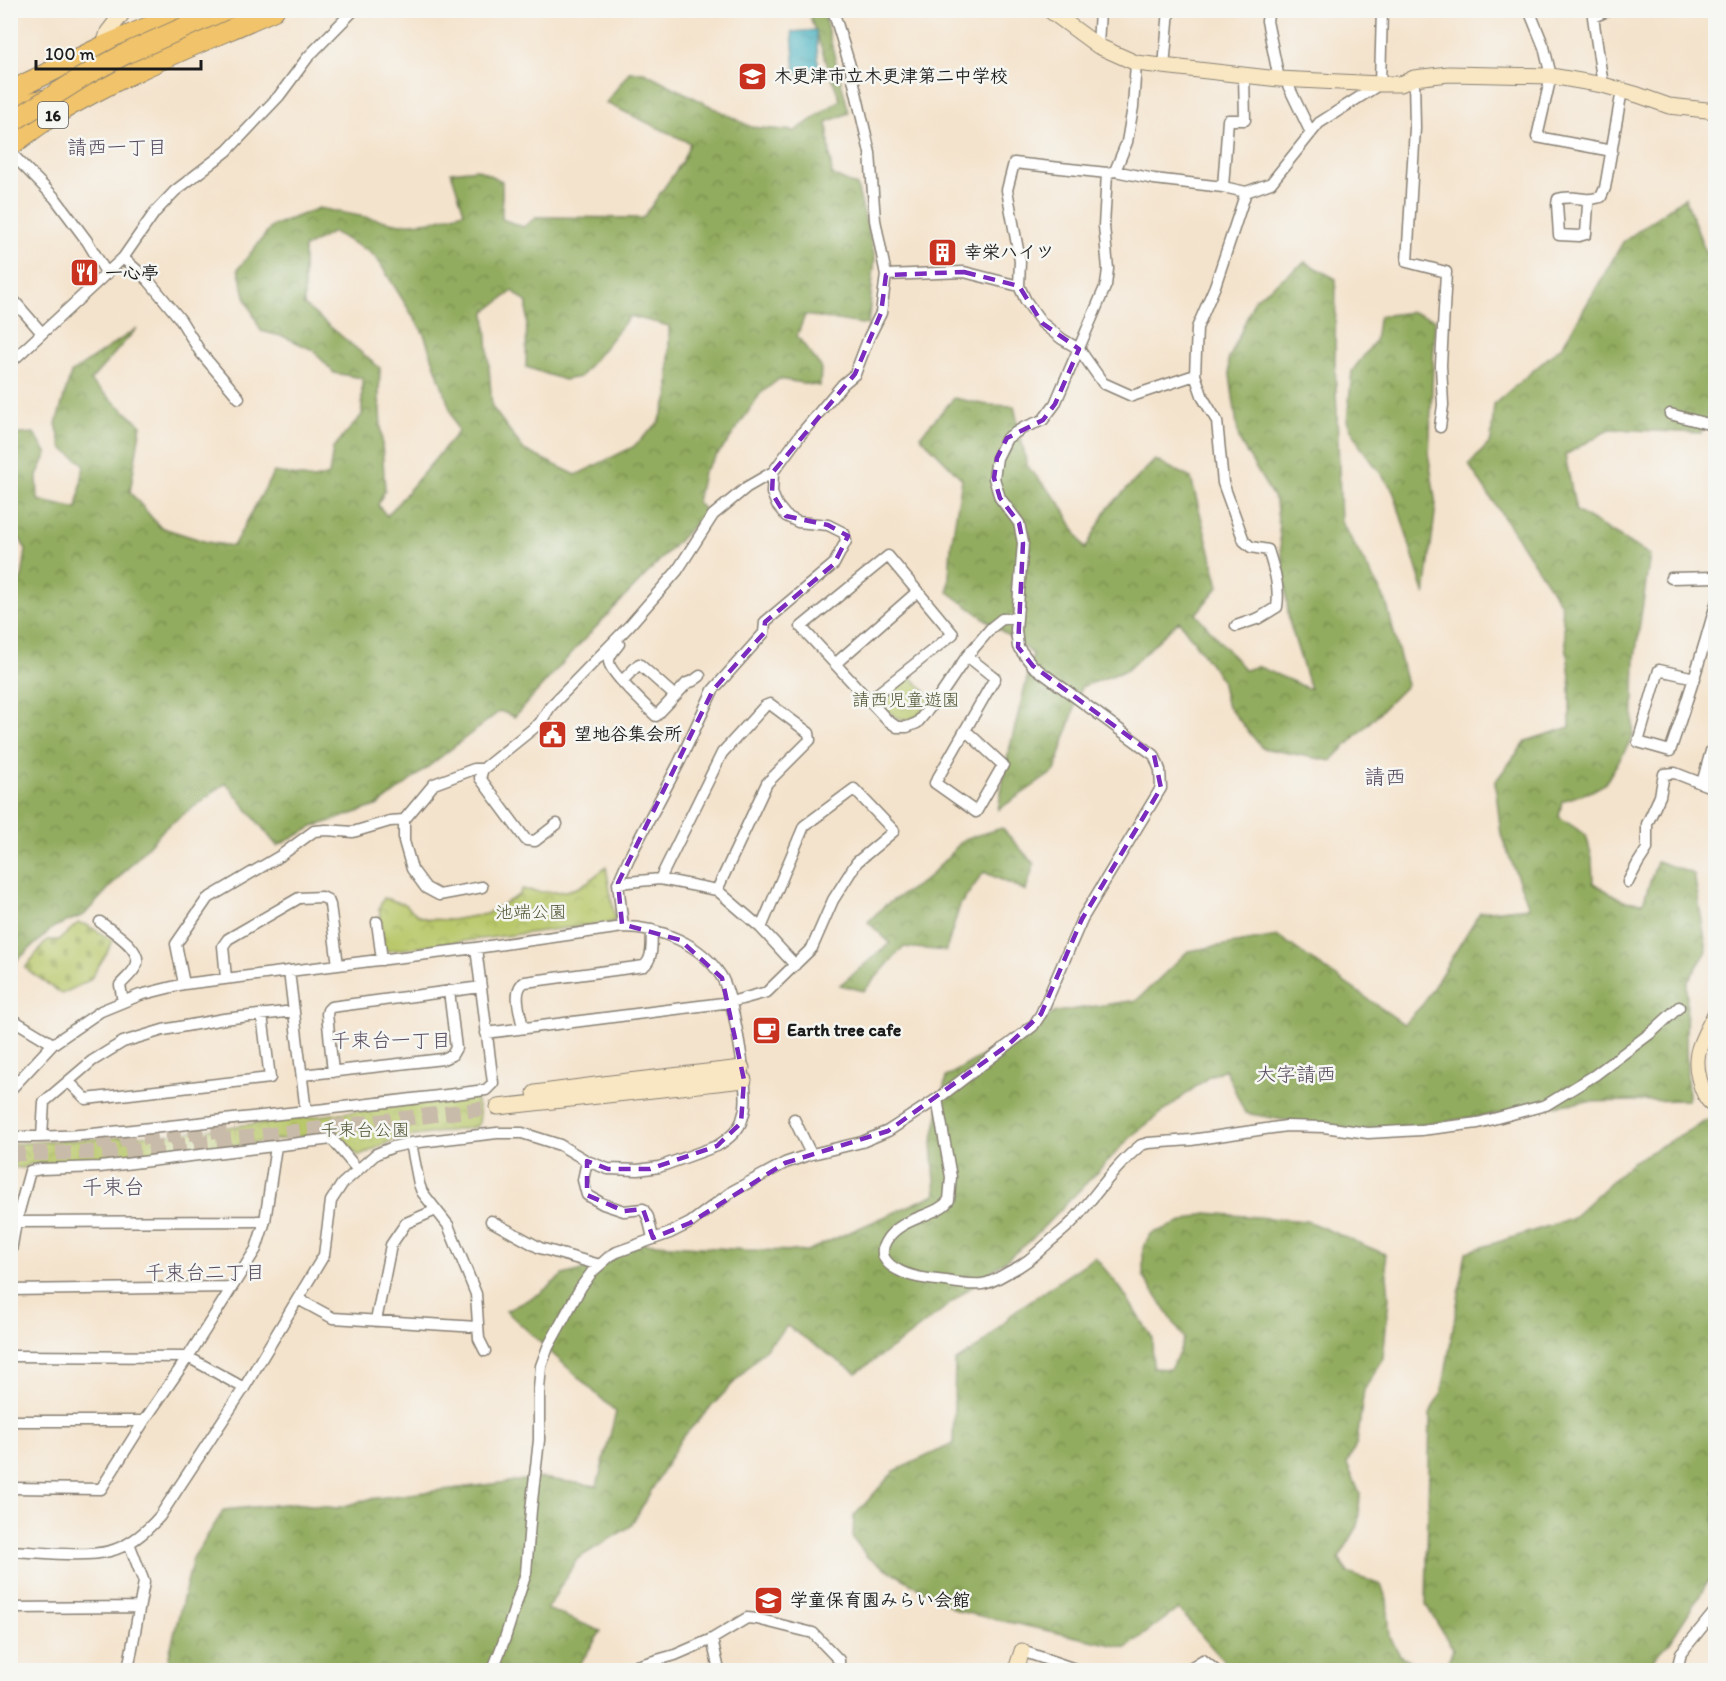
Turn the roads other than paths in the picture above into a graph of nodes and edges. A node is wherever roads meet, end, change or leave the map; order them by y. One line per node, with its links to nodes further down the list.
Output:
1 (125, 10): 15 (street)
2 (188, 10): 15 (highway, 16)
3 (224, 10): 27 (highway, 16, bridge)
4 (274, 10): 24 (highway, 16)
5 (354, 10): 39 (street)
6 (833, 10): 41 (street)
7 (1049, 10): 14 (street)
8 (1100, 10): 14 (street)
9 (1169, 10): 17 (street)
10 (1269, 10): 21 (street)
11 (1382, 10): 22 (street)
12 (1529, 10): 19 (street)
13 (1610, 10): 23 (street)
14 (1098, 46): 16 (street)
15 (102, 47): 24 (street); 26 (highway, 16)
16 (1136, 63): 17 (street); 35 (street)
17 (1164, 67): 18 (street)
18 (1244, 75): 21 (street); 36 (street)
19 (1551, 76): 20 (street); 23 (street); 33 (street)
20 (1414, 78): 22 (street); 51 (street)
21 (1282, 79): 22 (street); 31 (street)
22 (1380, 84): 31 (street)
23 (1603, 85): 25 (street)
24 (100, 90): 32 (highway, 16)
25 (1622, 90): 29 (street); 33 (street)
26 (10, 94)
27 (48, 99): 28 (highway, 16); 30 (highway, 16, bridge)
28 (10, 111)
29 (1716, 111)
30 (10, 123)
31 (1311, 133): 37 (street)
32 (10, 146)
33 (1612, 151): 38 (street)
34 (10, 152): 40 (street)
35 (1111, 172): 36 (street); 42 (street); 45 (street)
36 (1223, 187): 37 (street)
37 (1246, 192): 47 (street)
38 (1586, 200)
39 (123, 258): 40 (street); 48 (street)
40 (107, 274): 44 (street)
41 (886, 275): 42 (street); 52 (street)
42 (1019, 286): 45 (street)
43 (10, 296): 44 (street)
44 (42, 333): 46 (street)
45 (1079, 349): 47 (street); 57 (street)
46 (10, 363)
47 (1195, 375): 59 (street)
48 (239, 398)
49 (1670, 414): 50 (street)
50 (1716, 426)
51 (1440, 427)
52 (773, 472): 58 (street); 76 (street)
53 (1716, 577): 54 (street)
54 (1671, 578)
55 (917, 592): 61 (street); 61 (street); 66 (street)
56 (1716, 604): 63 (street)
57 (1017, 618): 60 (street); 108 (street)
58 (628, 626): 64 (street); 69 (street)
59 (1236, 626)
60 (966, 656): 66 (street); 67 (street)
61 (835, 664): 66 (street)
62 (700, 676): 65 (street)
63 (1695, 678): 63 (street)
64 (622, 681): 65 (street); 65 (street)
65 (675, 696)
66 (868, 701)
67 (965, 730): 67 (street)
68 (1716, 743): 70 (street)
69 (483, 770): 72 (street); 73 (street)
70 (1702, 783): 71 (street); 75 (street)
71 (1716, 789)
72 (404, 820): 77 (street); 90 (street)
73 (557, 824)
74 (660, 879): 76 (street); 78 (street); 78 (street)
75 (1628, 882)
76 (618, 883): 81 (street)
77 (482, 887)
78 (717, 890): 82 (street)
79 (100, 922): 93 (street)
80 (377, 922): 85 (street)
81 (622, 927): 83 (street); 84 (street)
82 (761, 928): 87 (street); 87 (street)
83 (652, 930): 94 (street); 100 (street)
84 (476, 948): 85 (street); 91 (street)
85 (382, 960): 86 (street)
86 (338, 965): 88 (street); 89 (street)
87 (795, 965): 94 (street)
88 (289, 971): 89 (street); 96 (street)
89 (226, 978): 90 (street)
90 (184, 984): 93 (street)
91 (481, 987): 92 (street); 101 (street)
92 (449, 991): 103 (street); 103 (street)
93 (123, 1002): 102 (street)
94 (731, 1002): 100 (street); 104 (street)
95 (1679, 1007): 108 (street)
96 (294, 1011): 98 (street); 105 (street)
97 (1716, 1012): 110 (street)
98 (262, 1015): 106 (street); 106 (street)
99 (10, 1018): 102 (street)
100 (523, 1028): 101 (street)
101 (486, 1033): 111 (street)
102 (53, 1044): 107 (street)
103 (333, 1072): 105 (street)
104 (743, 1074): 109 (street); 118 (street)
105 (302, 1075): 111 (street)
106 (69, 1082): 114 (street)
107 (10, 1090)
108 (937, 1099): 117 (street)
109 (497, 1103)
110 (1716, 1106)
111 (306, 1112): 114 (street)
112 (794, 1119): 117 (street)
113 (10, 1137): 114 (street)
114 (42, 1137)
115 (411, 1143): 118 (street); 119 (street); 120 (street)
116 (276, 1146): 119 (street); 121 (street); 123 (street)
117 (811, 1154): 124 (street)
118 (587, 1161): 124 (street)
119 (357, 1169): 129 (street)
120 (436, 1210): 130 (street); 131 (street)
121 (265, 1221): 123 (street); 127 (street)
122 (491, 1221): 126 (street)
123 (16, 1222): 125 (street)
124 (653, 1238): 126 (street)
125 (10, 1257)
126 (600, 1265): 148 (street)
127 (231, 1287): 128 (street); 134 (street)
128 (10, 1290)
129 (298, 1299): 130 (street); 135 (street)
130 (376, 1321): 131 (street)
131 (477, 1327): 132 (street)
132 (485, 1351)
133 (10, 1356): 134 (street)
134 (188, 1357): 135 (street); 137 (street)
135 (244, 1388): 139 (street)
136 (10, 1421): 137 (street)
137 (144, 1421): 138 (street)
138 (10, 1488)
139 (129, 1542): 140 (street); 141 (street)
140 (10, 1551)
141 (139, 1607): 142 (street); 147 (street)
142 (10, 1608)
143 (1716, 1611): 155 (street)
144 (712, 1639): 149 (street); 150 (street); 151 (street)
145 (1022, 1651): 146 (street); 152 (street)
146 (1074, 1670)
147 (128, 1671)
148 (494, 1671)
149 (622, 1671)
150 (719, 1671)
151 (839, 1671)
152 (1016, 1671)
153 (1186, 1671): 154 (street)
154 (1215, 1671)
155 (1677, 1671)

